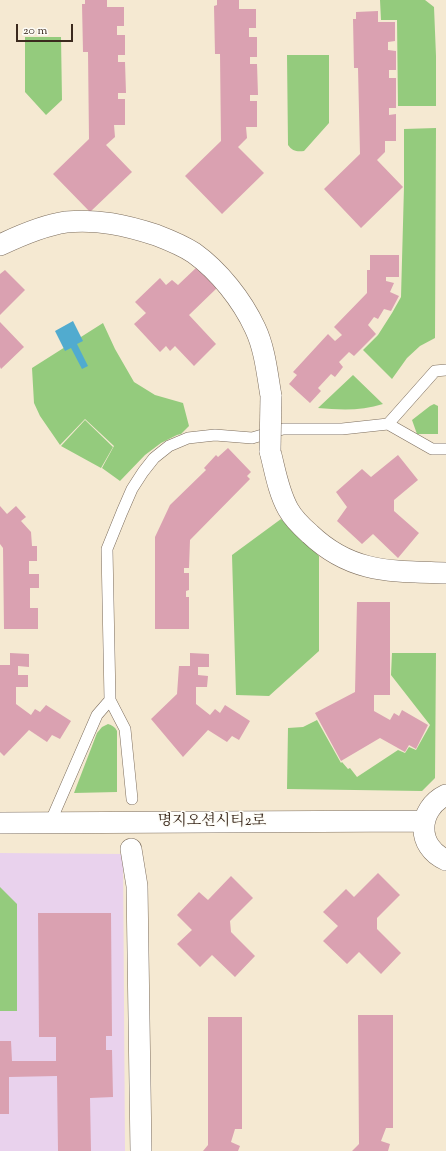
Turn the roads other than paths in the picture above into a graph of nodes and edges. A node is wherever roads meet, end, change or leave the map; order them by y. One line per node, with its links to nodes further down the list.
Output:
1 (0, 245): 5 (street, bridge)
2 (446, 370): 3 (lane)
3 (388, 424): 4 (lane); 6 (lane)
4 (446, 449)
5 (446, 573)
6 (110, 700): 8 (lane); 11 (lane)
7 (446, 795): 9 (street)
8 (132, 799)
9 (424, 821): 11 (street, 명지오션시티2로); 13 (street)
10 (0, 823): 11 (street, 명지오션시티2로)
11 (50, 823)
12 (131, 849): 14 (street)
13 (446, 860)
14 (141, 1151)

